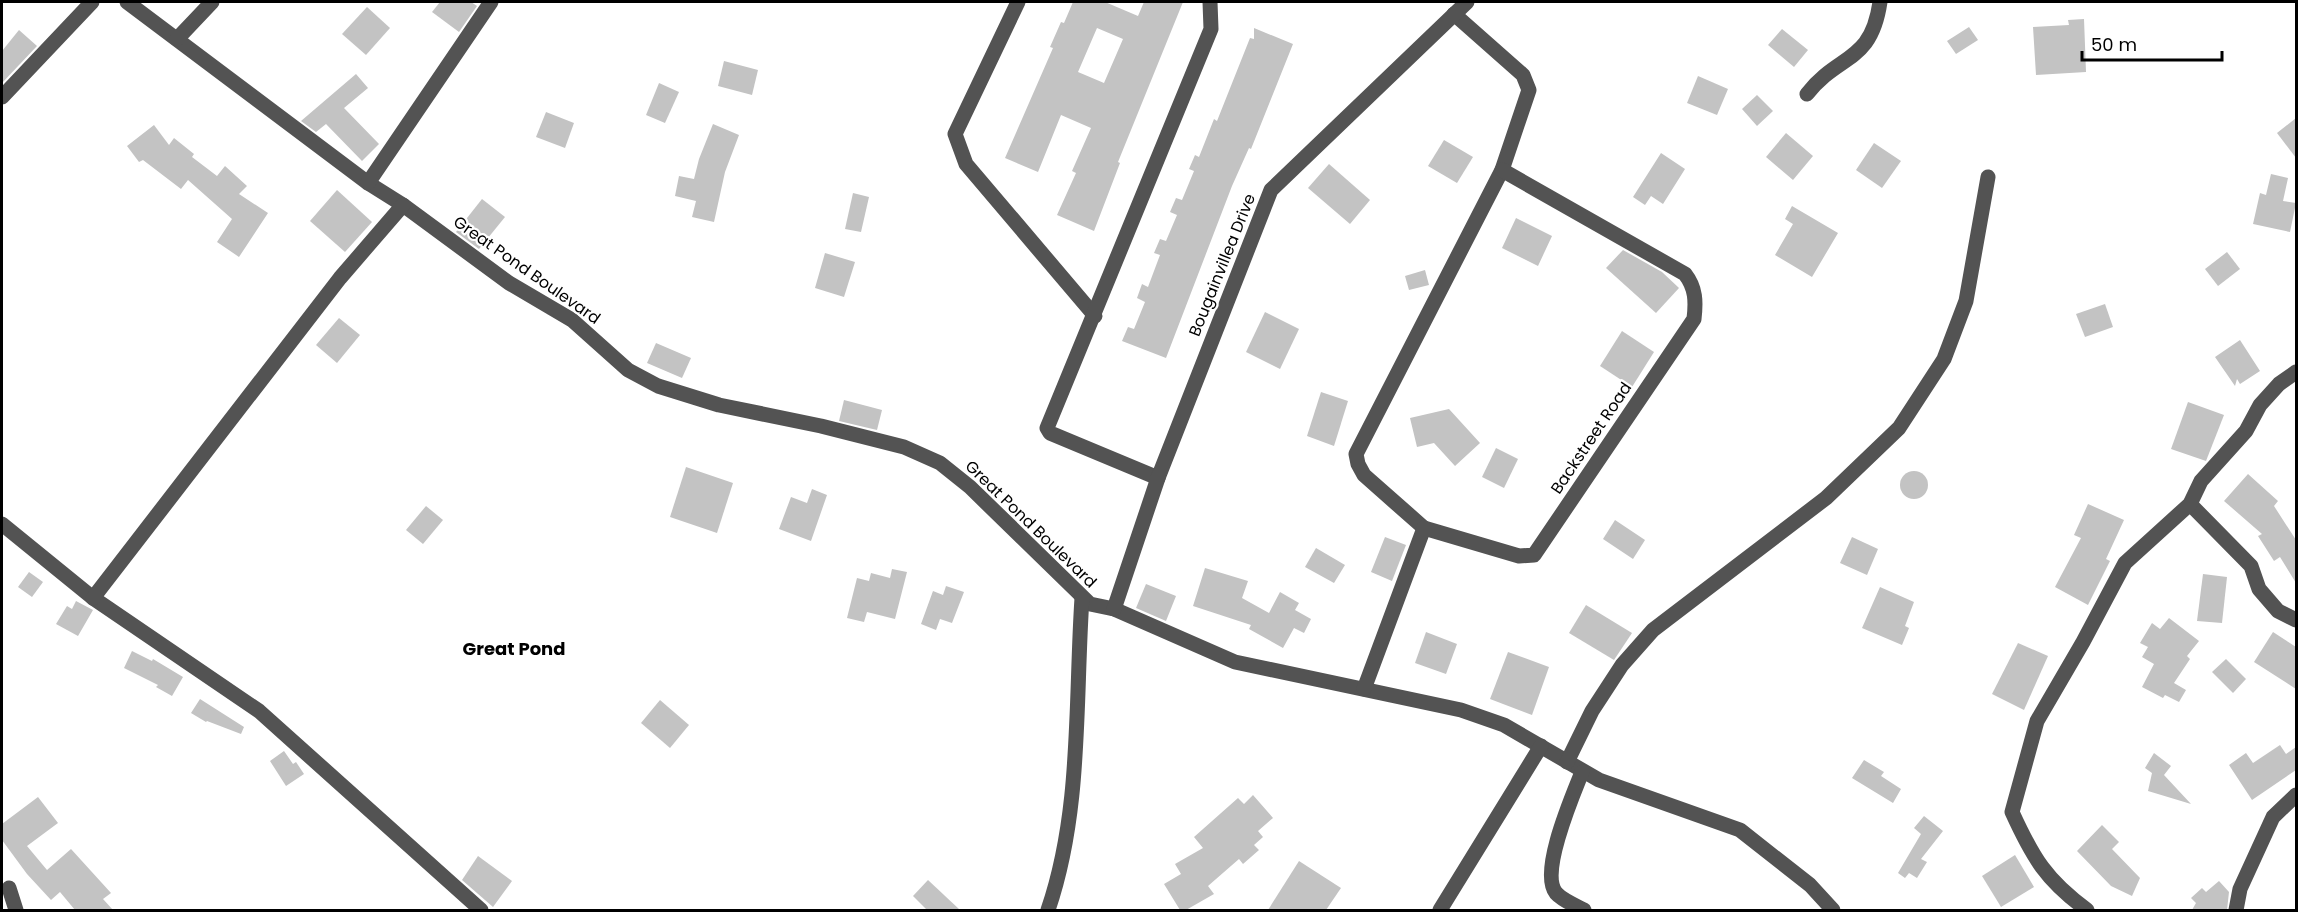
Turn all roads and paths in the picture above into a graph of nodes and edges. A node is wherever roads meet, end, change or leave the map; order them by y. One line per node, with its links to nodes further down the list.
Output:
1 (92, 2): 12 (street)
2 (127, 2): 10 (street, Great Pond Boulevard)
3 (213, 2): 10 (street)
4 (492, 2): 15 (street)
5 (1018, 2): 17 (street)
6 (1210, 2): 17 (street)
7 (1467, 2): 9 (street, Bougainvillea Drive)
8 (1880, 2): 11 (street)
9 (1454, 14): 13 (street); 19 (street, Bougainvillea Drive)
10 (177, 39): 15 (street, Great Pond Boulevard)
11 (1807, 94)
12 (2, 97)
13 (1502, 170): 22 (street); 22 (street, Backstreet Road)
14 (1988, 177): 29 (street)
15 (368, 183): 16 (street, Great Pond Boulevard)
16 (403, 205): 23 (street); 24 (street, Great Pond Boulevard)
17 (1095, 316): 19 (street)
18 (2296, 372): 20 (street)
19 (1158, 478): 25 (street, Bougainvillea Drive)
20 (2190, 504): 26 (street); 39 (street)
21 (2, 524): 23 (street)
22 (1424, 528): 27 (street)
23 (93, 598): 34 (street)
24 (1082, 598): 25 (street, Great Pond Boulevard); 35 (street)
25 (1114, 609): 27 (street, Great Pond Boulevard)
26 (2296, 620)
27 (1364, 689): 28 (street, Great Pond Boulevard)
28 (1541, 746): 29 (street, Great Pond Boulevard); 36 (street)
29 (1567, 762): 30 (street, Great Pond Boulevard)
30 (1582, 772): 37 (street); 38 (street, Great Pond Boulevard)
31 (2296, 795): 40 (street)
32 (9, 888): 33 (street)
33 (16, 910)
34 (481, 910)
35 (1048, 910)
36 (1440, 910)
37 (1584, 910)
38 (1833, 910)
39 (2087, 910)
40 (2236, 910)

